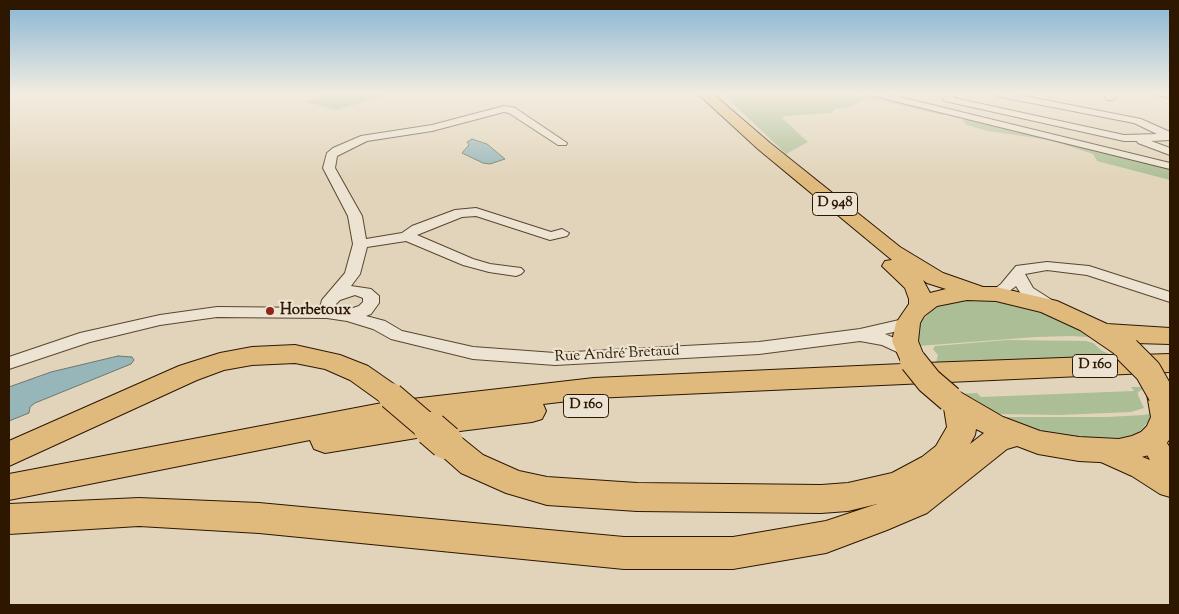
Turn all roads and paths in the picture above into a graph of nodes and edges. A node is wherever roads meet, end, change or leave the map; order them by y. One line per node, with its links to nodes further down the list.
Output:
1 (455, 122): 17 (street)
2 (529, 122): 12 (street)
3 (724, 122): 27 (highway, D 948)
4 (992, 122): 9 (street)
5 (1027, 122): 9 (street)
6 (1046, 122): 11 (street)
7 (1137, 122): 10 (street)
8 (738, 123): 22 (highway, D 948)
9 (1022, 129): 14 (street)
10 (1170, 136): 11 (street)
11 (1134, 138): 13 (street)
12 (562, 144)
13 (1170, 152)
14 (1170, 166)
15 (562, 233): 16 (street)
16 (406, 237): 17 (street); 18 (street)
17 (360, 244): 19 (street)
18 (516, 271)
19 (352, 274): 21 (street); 24 (street)
20 (1017, 274): 22 (street); 23 (street); 26 (street)
21 (360, 291): 24 (street); 25 (street)
22 (987, 293): 26 (highway); 27 (highway)
23 (1170, 298)
24 (331, 303): 28 (street, Rue André Bretaud); 34 (street)
25 (369, 306): 28 (street); 29 (street)
26 (1049, 306): 30 (highway)
27 (914, 314): 31 (street, Rue André Bretaud); 33 (highway)
28 (349, 316): 29 (street, Rue André Bretaud)
29 (379, 326): 31 (street, Rue André Bretaud)
30 (1102, 332): 32 (highway, D 160); 36 (highway, bridge)
31 (860, 335): 33 (street, Rue André Bretaud)
32 (1170, 336)
33 (910, 356): 37 (highway, bridge)
34 (9, 363)
35 (1170, 363): 44 (highway, D 160)
36 (1166, 385): 38 (highway); 45 (highway, D 160)
37 (953, 402): 39 (highway); 41 (highway, bridge)
38 (1162, 429): 40 (highway); 42 (main road)
39 (1016, 435): 40 (highway); 46 (highway)
40 (1101, 451): 43 (main road)
41 (9, 454)
42 (1170, 466)
43 (1170, 486)
44 (9, 487)
45 (9, 501)
46 (9, 519)

